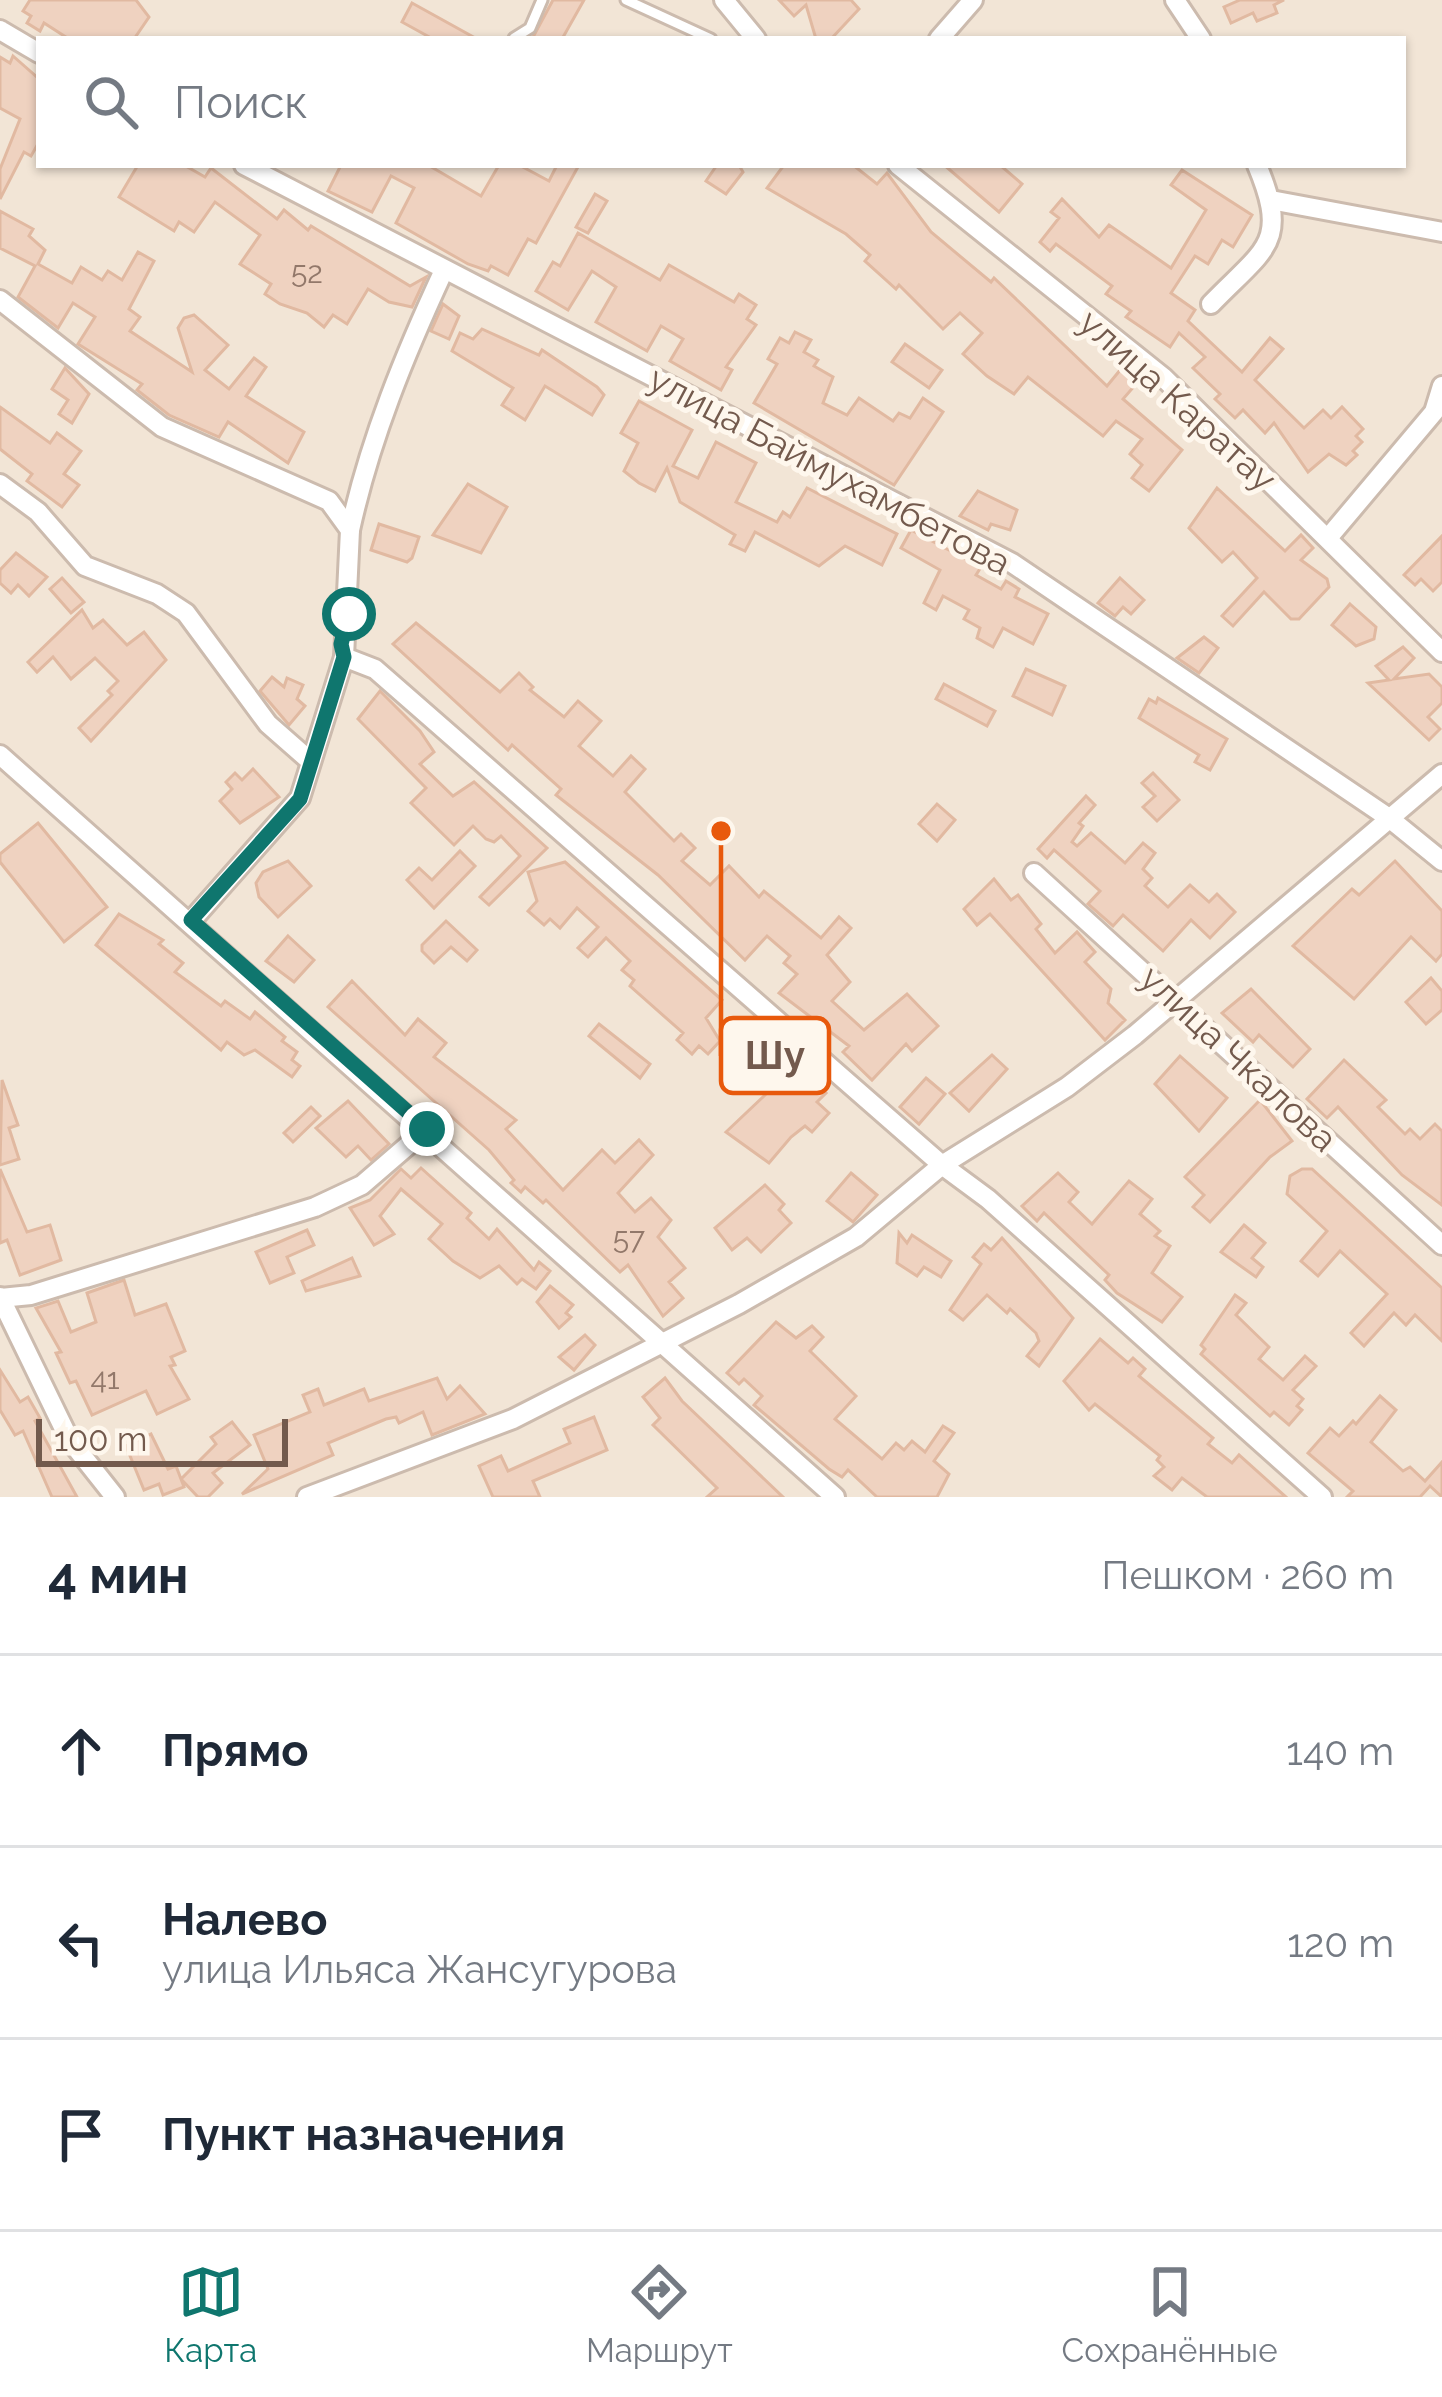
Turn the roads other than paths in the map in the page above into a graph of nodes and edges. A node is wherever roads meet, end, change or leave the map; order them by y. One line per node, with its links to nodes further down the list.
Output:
1 (542, 0): 7 (lane)
2 (626, 0): 8 (lane)
3 (724, 0): 9 (street)
4 (973, 0): 10 (street)
5 (1174, 0): 11 (street)
6 (0, 30): 12 (street)
7 (517, 36)
8 (704, 36)
9 (754, 36)
10 (941, 36)
11 (1199, 36)
12 (36, 51)
13 (250, 168): 18 (street, улица Баймухамбетова)
14 (902, 168): 24 (street, улица Каратау)
15 (1258, 168): 16 (street)
16 (1271, 200): 17 (street); 20 (street)
17 (1442, 232)
18 (444, 270): 23 (street); 30 (street, улица Баймухамбетова)
19 (0, 300): 23 (street)
20 (1211, 304)
21 (1442, 386): 24 (street)
22 (0, 484): 28 (street)
23 (350, 530): 26 (street)
24 (1328, 538): 25 (street, улица Каратау)
25 (1442, 652)
26 (344, 657): 28 (street); 36 (street)
27 (0, 754): 33 (street)
28 (309, 760): 33 (street)
29 (1442, 774): 30 (street)
30 (1390, 818): 31 (street, улица Баймухамбетова); 34 (street)
31 (1442, 861)
32 (1034, 873): 34 (street, улица Чкалова)
33 (191, 920): 35 (street)
34 (1176, 997): 36 (street); 37 (street, улица Чкалова)
35 (427, 1129): 38 (street); 39 (street)
36 (941, 1165): 39 (street); 43 (street)
37 (1442, 1245)
38 (0, 1298): 40 (street)
39 (664, 1343): 41 (street); 42 (street)
40 (115, 1497)
41 (308, 1497)
42 (835, 1497)
43 (1322, 1497)

